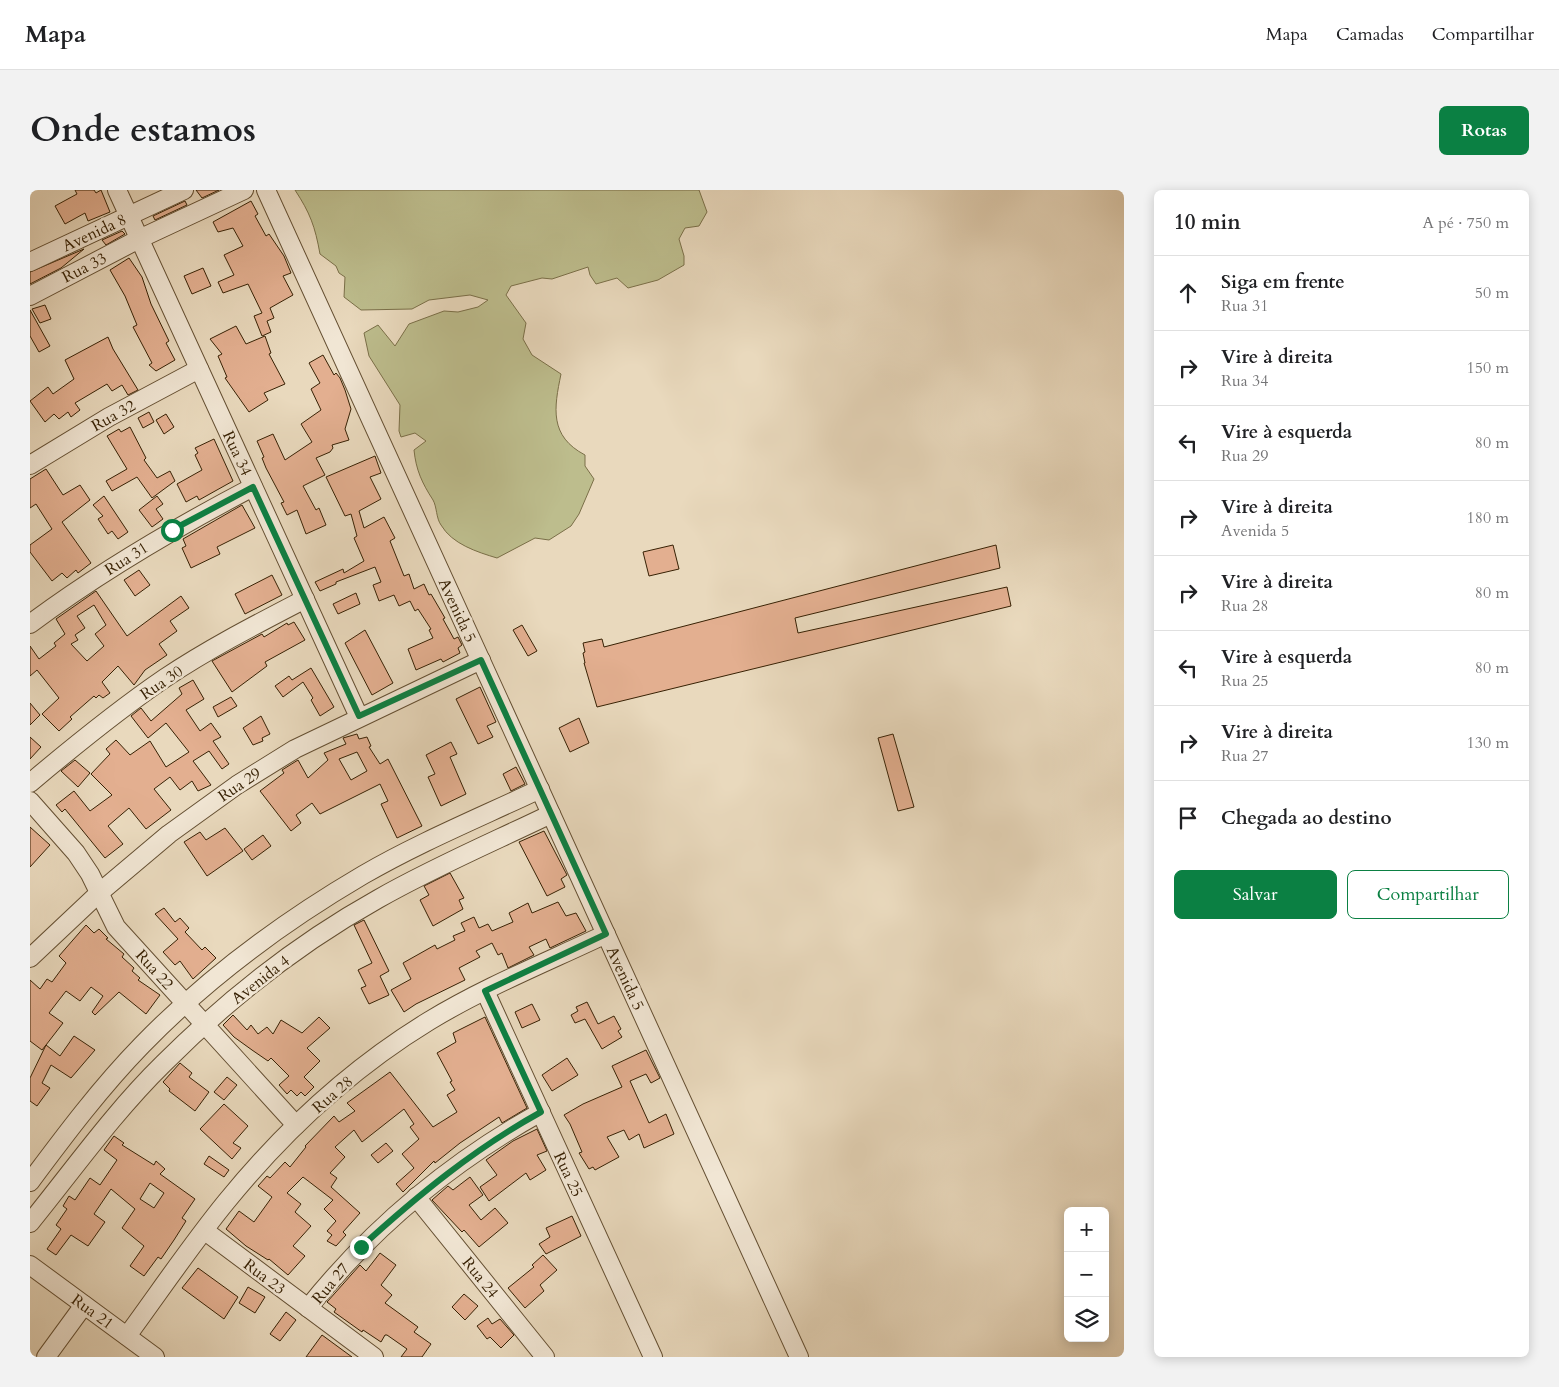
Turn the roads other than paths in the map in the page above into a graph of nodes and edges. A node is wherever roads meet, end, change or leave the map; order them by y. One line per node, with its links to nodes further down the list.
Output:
1 (117, 190): 5 (street, Rua 34)
2 (184, 190): 5 (street, Avenida 8)
3 (244, 190): 6 (street, Avenida 8)
4 (266, 190): 14 (street, Avenida 5)
5 (129, 216): 6 (street, Rua 34); 7 (street, Avenida 8)
6 (139, 239): 8 (street, Rua 33); 9 (street, Rua 34)
7 (30, 262)
8 (30, 296)
9 (199, 369): 10 (street, Rua 32); 11 (street, Rua 34)
10 (30, 465)
11 (253, 487): 12 (street, Rua 34); 13 (street, Rua 31)
12 (305, 599): 15 (street, Rua 34); 16 (street, Rua 30)
13 (30, 624)
14 (481, 660): 15 (street, Rua 29); 17 (street, Avenida 5)
15 (359, 716): 20 (street, Rua 29)
16 (30, 783)
17 (540, 789): 19 (street, Avenida 5); 24 (street, Avenida 4)
18 (30, 801): 20 (street, Rua 22)
19 (551, 814): 21 (street, Avenida 5); 25 (street, Avenida 4)
20 (99, 893): 22 (street, Rua 29); 24 (street, Rua 22)
21 (606, 934): 23 (street, Rua 28); 41 (street, Avenida 5)
22 (30, 958)
23 (485, 991): 26 (street, Rua 25); 27 (street, Rua 28)
24 (186, 1004): 25 (street, Rua 22); 28 (street, Avenida 4)
25 (205, 1024): 27 (street, Rua 22); 30 (street, Avenida 4)
26 (541, 1112): 29 (street, Rua 27); 40 (street, Rua 25)
27 (296, 1125): 31 (street, Rua 28)
28 (30, 1182)
29 (416, 1197): 34 (street, Rua 27); 39 (street, Rua 24)
30 (30, 1223)
31 (205, 1231): 34 (street, Rua 23); 35 (street, Rua 28)
32 (30, 1264): 33 (street, Rua 21)
33 (84, 1305): 35 (street, Rua 21); 36 (street)
34 (308, 1308): 38 (street, Rua 23)
35 (126, 1336): 37 (street, Rua 21)
36 (46, 1357)
37 (156, 1357)
38 (374, 1357)
39 (546, 1357)
40 (653, 1357)
41 (799, 1357)

